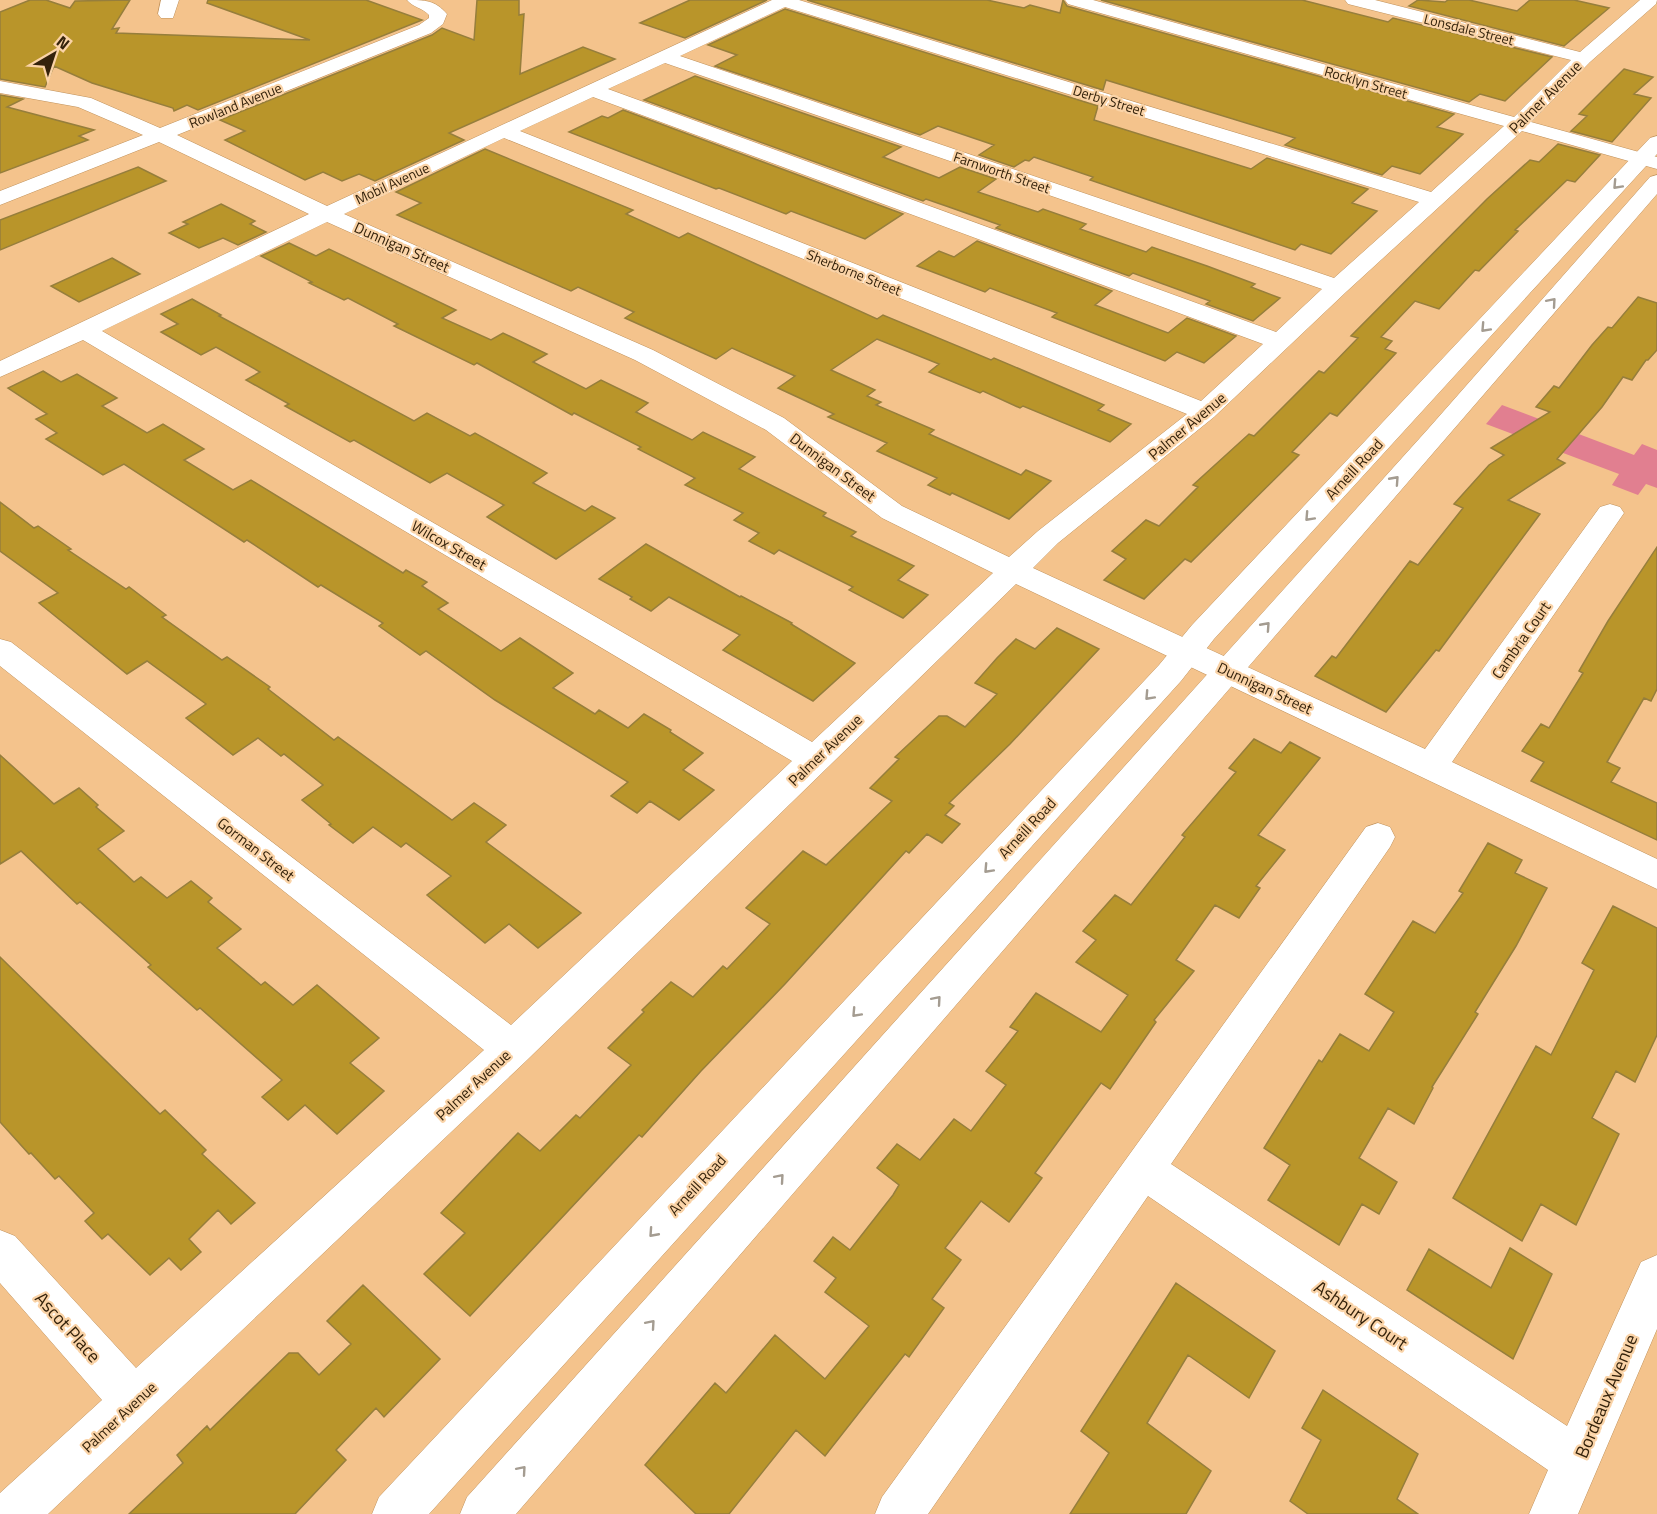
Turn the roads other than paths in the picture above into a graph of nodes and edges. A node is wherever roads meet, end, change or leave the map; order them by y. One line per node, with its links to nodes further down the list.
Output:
1 (416, 0): 12 (street, Rowland Avenue)
2 (785, 0): 6 (street, Mobil Avenue); 16 (street, Derby Street)
3 (1074, 0): 10 (street, Rocklyn Street)
4 (1354, 0): 7 (street, Lonsdale Street)
5 (1646, 1): 7 (street, Palmer Avenue)
6 (666, 57): 9 (street, Mobil Avenue); 18 (street, Farnworth Street)
7 (1584, 58): 10 (street, Palmer Avenue)
8 (0, 87): 12 (street, Dunnigan Street)
9 (592, 90): 11 (street, Mobil Avenue); 20 (street)
10 (1517, 124): 13 (street, Rocklyn Street); 16 (street, Palmer Avenue)
11 (503, 131): 17 (street, Mobil Avenue); 22 (street, Sherborne Street)
12 (160, 136): 15 (street, Rowland Avenue); 17 (street, Dunnigan Street)
13 (1652, 155): 26 (street, Arneill Road, one-way to 26)
14 (1657, 181): 27 (street, one-way to 14)
15 (0, 199)
16 (1434, 200): 18 (street, Palmer Avenue)
17 (326, 214): 19 (street, Mobil Avenue); 24 (street, Dunnigan Street)
18 (1338, 286): 20 (street, Palmer Avenue)
19 (83, 330): 21 (street, Mobil Avenue); 28 (street, Wilcox Street)
20 (1281, 342): 22 (street, Palmer Avenue)
21 (0, 370)
22 (1205, 412): 24 (street, Palmer Avenue)
23 (1610, 513): 29 (street, Cambria Court)
24 (1013, 570): 26 (street, Dunnigan Street); 28 (street, Palmer Avenue)
25 (0, 650): 32 (street, Gorman Street)
26 (1188, 652): 27 (street, Dunnigan Street); 39 (street, Arneill Road, one-way to 39)
27 (1227, 670): 29 (street, Dunnigan Street); 40 (street, one-way to 27)
28 (815, 759): 32 (street, Palmer Avenue)
29 (1431, 766): 31 (street, Dunnigan Street)
30 (1378, 837): 33 (street)
31 (1657, 875)
32 (512, 1049): 36 (street, Palmer Avenue)
33 (1145, 1170): 37 (street, Ashbury Court); 41 (street)
34 (0, 1251): 36 (street, Ascot Place)
35 (1657, 1277): 37 (street, Bordeaux Avenue)
36 (135, 1402): 38 (street, Palmer Avenue)
37 (1577, 1461): 42 (street, Bordeaux Avenue)
38 (13, 1514)
39 (396, 1514)
40 (484, 1514)
41 (899, 1514)
42 (1553, 1514)

